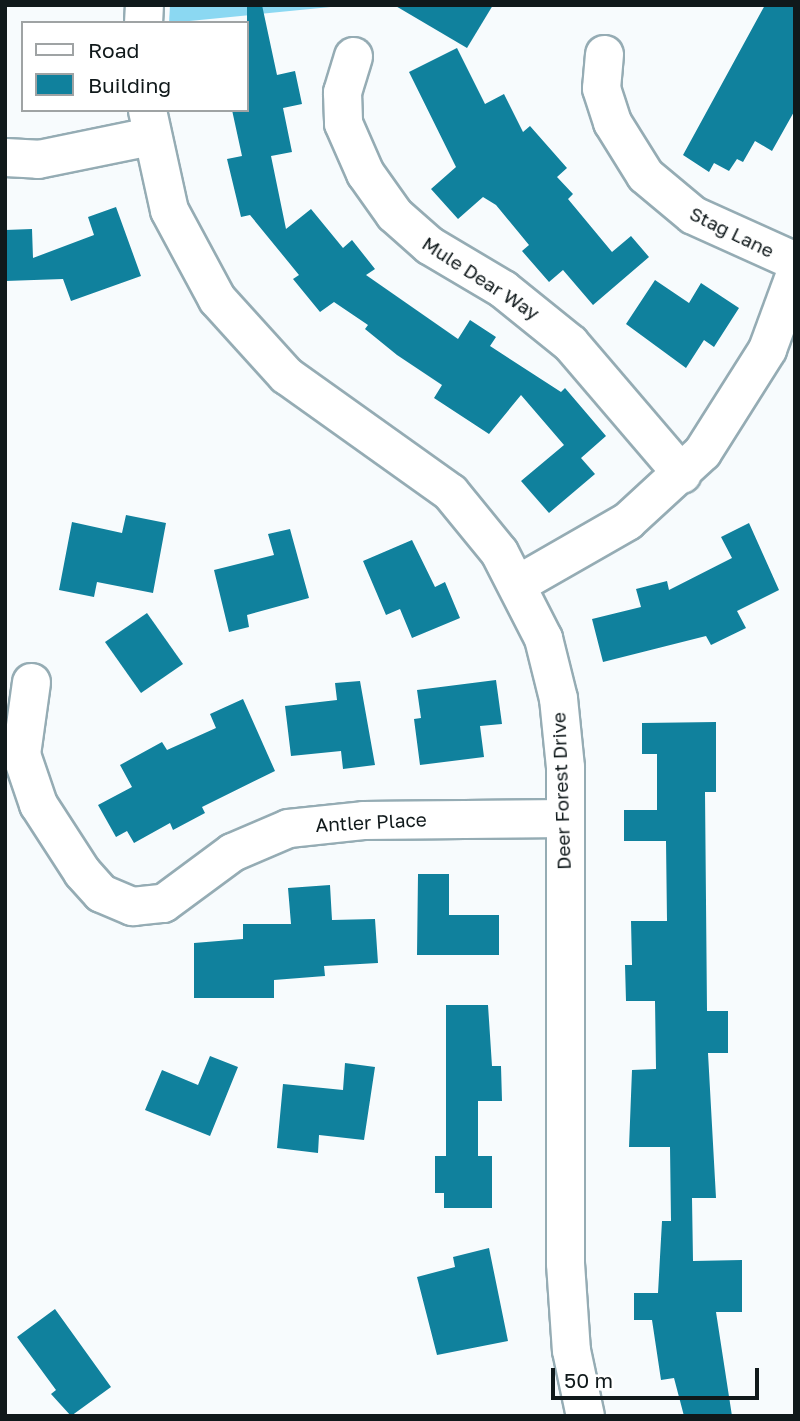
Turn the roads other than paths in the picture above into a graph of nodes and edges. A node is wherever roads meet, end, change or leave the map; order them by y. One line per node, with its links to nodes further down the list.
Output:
1 (604, 54): 5 (street, Stag Lane)
2 (353, 56): 7 (street, Mule Dear Way)
3 (148, 123): 4 (street); 8 (street, Deer Forest Drive)
4 (5, 157)
5 (795, 261)
6 (795, 273): 7 (street)
7 (682, 474): 8 (street)
8 (517, 584): 10 (street, Deer Forest Drive)
9 (31, 682): 10 (street, Antler Place)
10 (565, 818): 11 (street, Deer Forest Drive)
11 (585, 1416)

